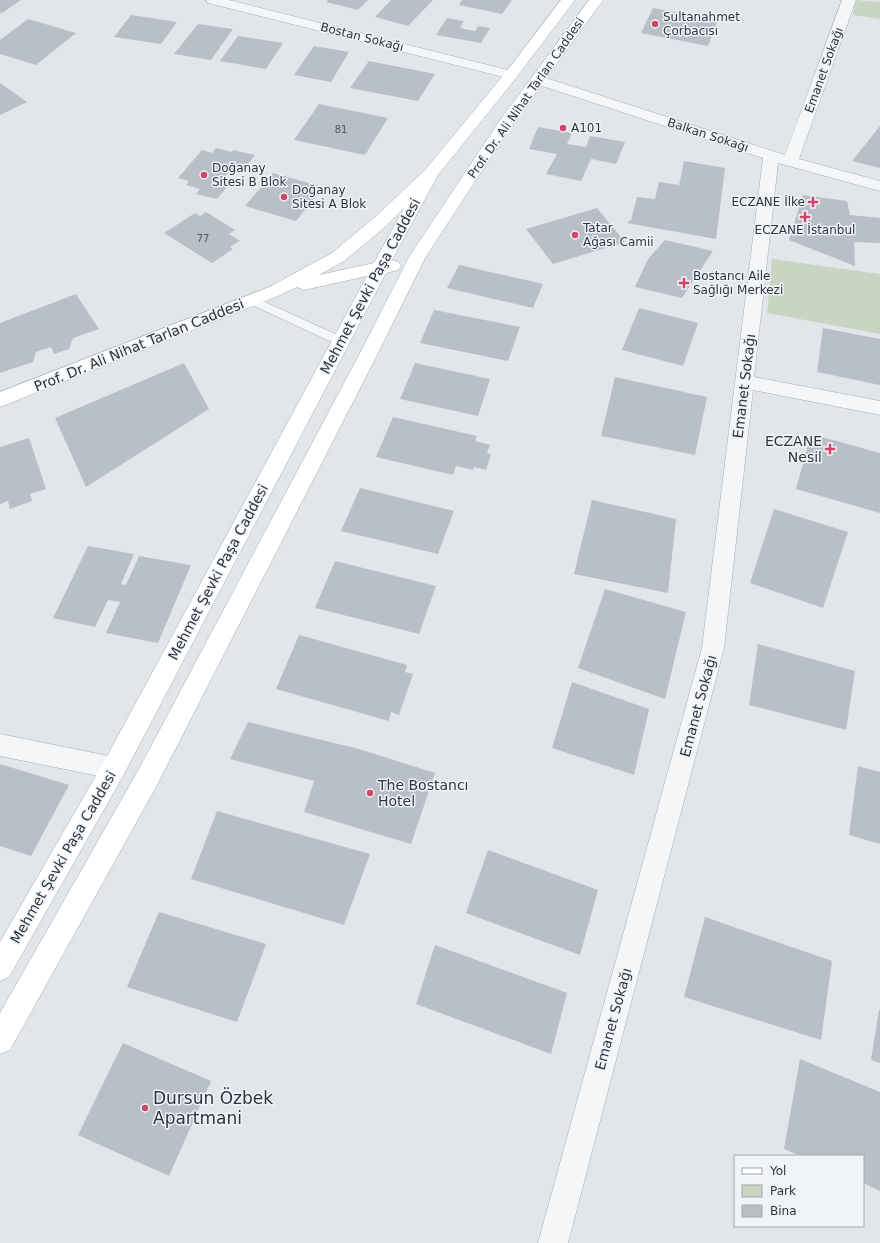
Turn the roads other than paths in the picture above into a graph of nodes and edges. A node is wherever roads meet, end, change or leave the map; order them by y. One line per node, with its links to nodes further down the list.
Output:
1 (213, 0): 5 (street, Bostan Sokağı)
2 (568, 0): 5 (main road, Prof. Dr. Ali Nihat Tarlan Caddesi)
3 (596, 0): 6 (main road, Prof. Dr. Ali Nihat Tarlan Caddesi)
4 (849, 0): 7 (street, Emanet Sokağı)
5 (511, 75): 8 (main road, Prof. Dr. Ali Nihat Tarlan Caddesi)
6 (538, 80): 7 (street, Balkan Sokağı); 10 (main road, Prof. Dr. Ali Nihat Tarlan Caddesi)
7 (781, 159): 9 (street, Balkan Sokağı); 15 (street, Emanet Sokağı)
8 (431, 173): 11 (main road, Mehmet Şevki Paşa Caddesi); 12 (main road)
9 (880, 186)
10 (417, 257): 11 (main road); 21 (main road, Mehmet Şevki Paşa Caddesi)
11 (382, 267): 12 (main road); 14 (main road, Mehmet Şevki Paşa Caddesi)
12 (277, 290): 13 (main road, Prof. Dr. Ali Nihat Tarlan Caddesi)
13 (252, 300): 14 (lane); 16 (main road, Prof. Dr. Ali Nihat Tarlan Caddesi)
14 (340, 341): 19 (main road, Mehmet Şevki Paşa Caddesi)
15 (745, 382): 17 (street); 22 (street, Emanet Sokağı)
16 (0, 400)
17 (880, 408)
18 (0, 745): 19 (street)
19 (114, 768): 20 (main road, Mehmet Şevki Paşa Caddesi)
20 (0, 968)
21 (0, 1040)
22 (553, 1243)

